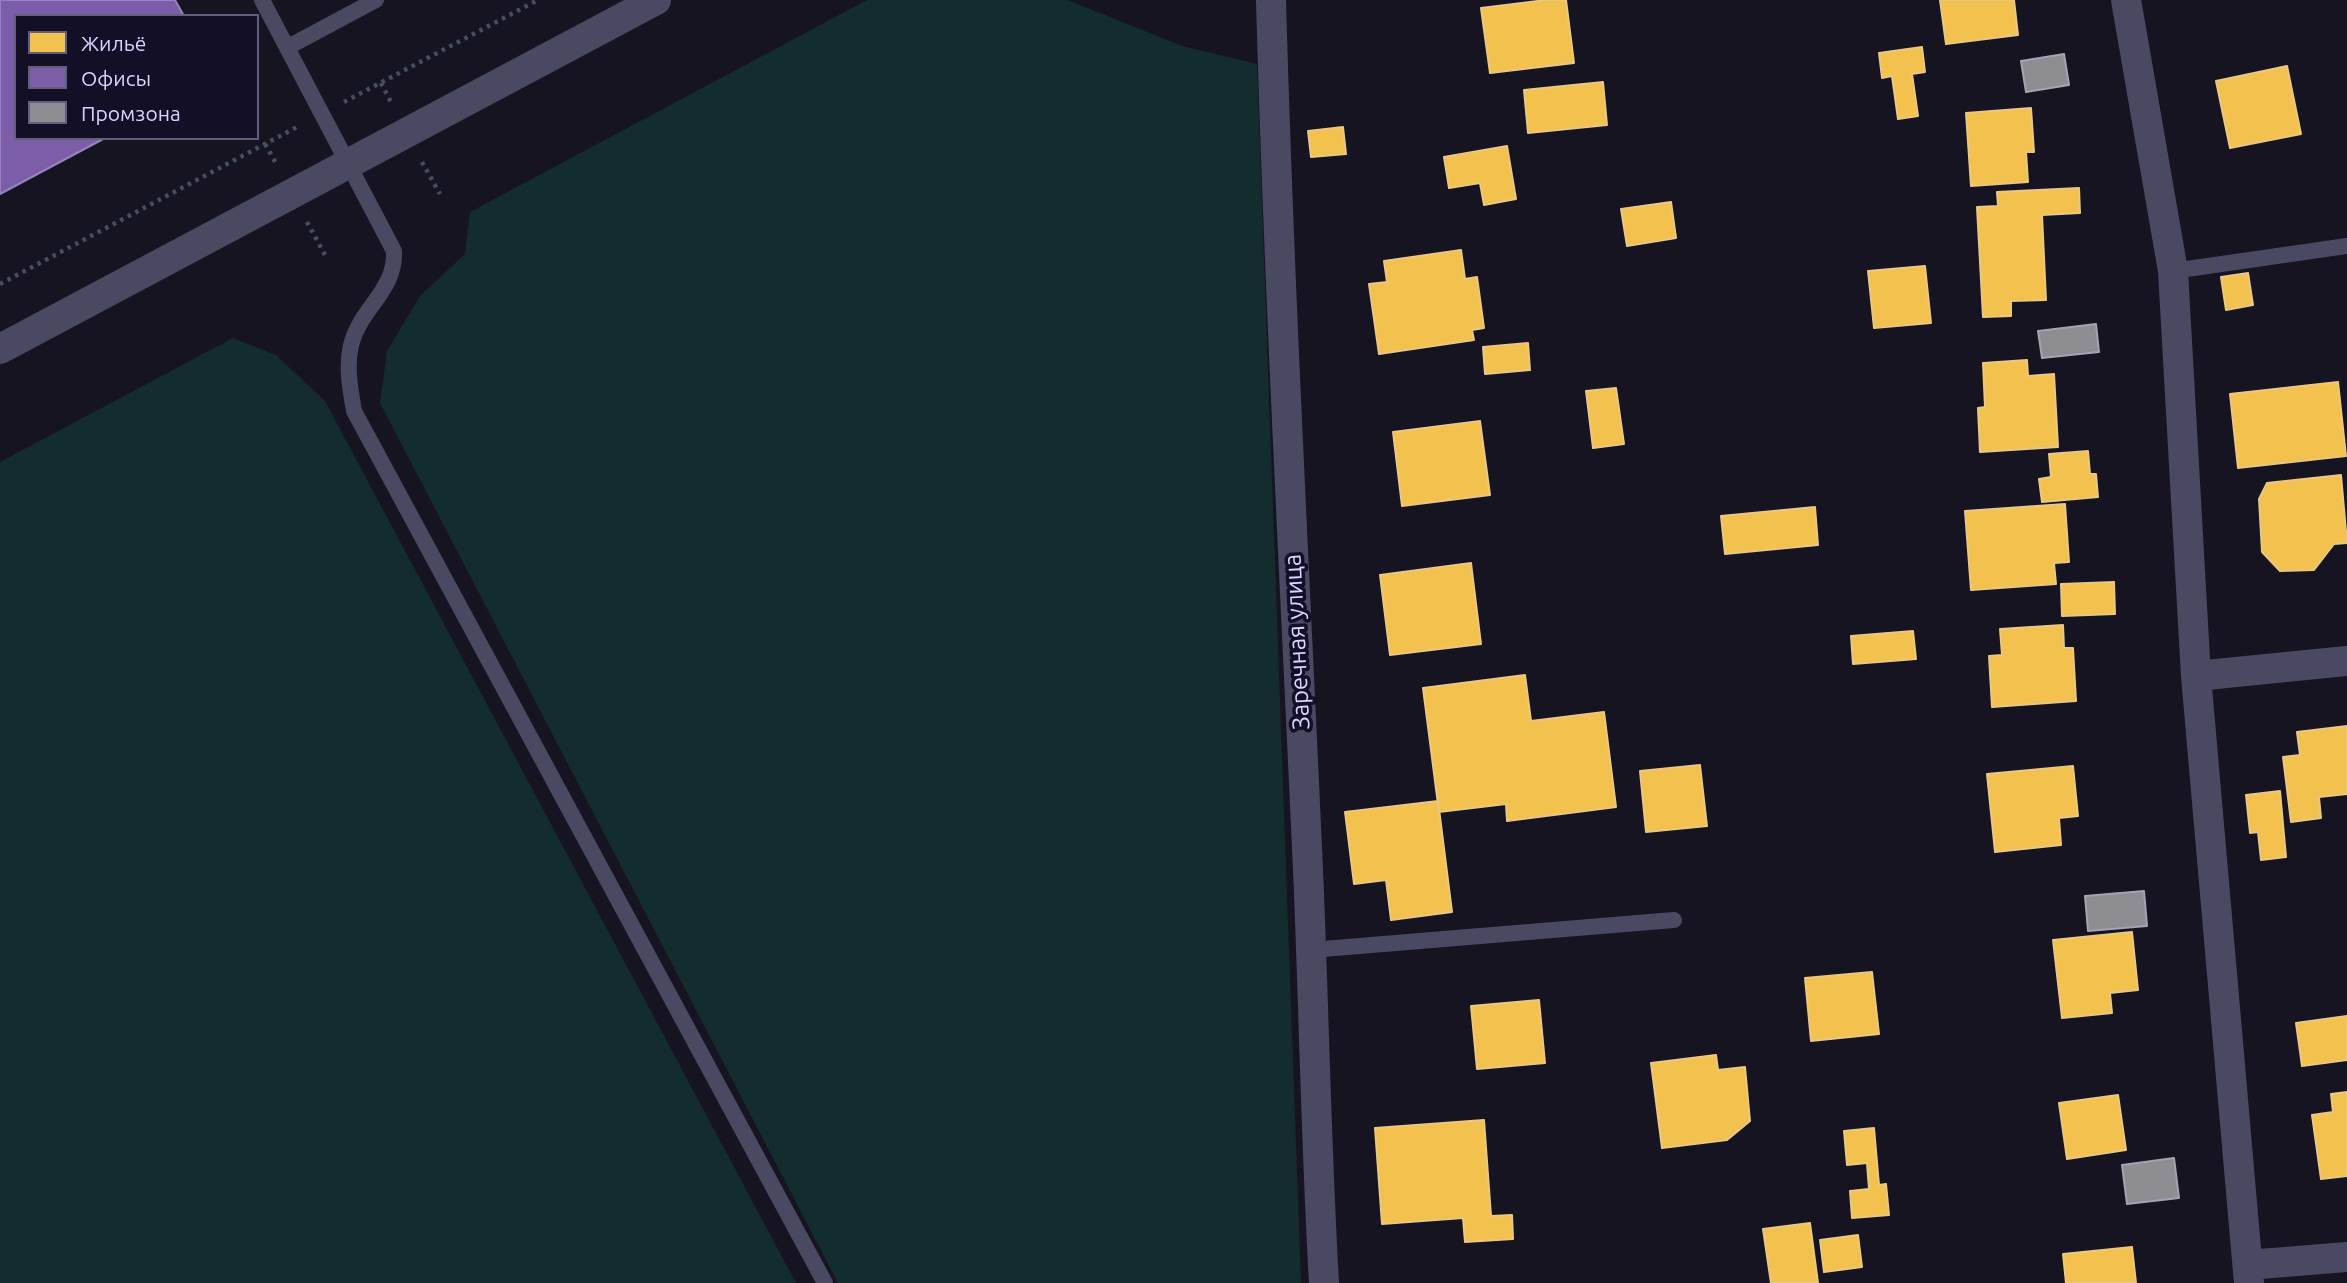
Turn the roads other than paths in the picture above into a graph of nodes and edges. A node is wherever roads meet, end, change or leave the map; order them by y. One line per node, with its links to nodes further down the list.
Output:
1 (262, 0): 6 (lane)
2 (376, 0): 6 (lane)
3 (656, 0): 7 (street)
4 (1271, 0): 14 (street, Заречная улица)
5 (2126, 0): 9 (street)
6 (288, 47): 7 (lane)
7 (349, 163): 10 (street); 17 (lane)
8 (2347, 246): 9 (lane)
9 (2173, 271): 12 (street)
10 (0, 349)
11 (2347, 661): 12 (street)
12 (2196, 676): 16 (street)
13 (1674, 920): 14 (lane)
14 (1311, 950): 18 (street, Заречная улица)
15 (2347, 1257): 16 (street)
16 (2249, 1274)
17 (825, 1283)
18 (1324, 1283)

